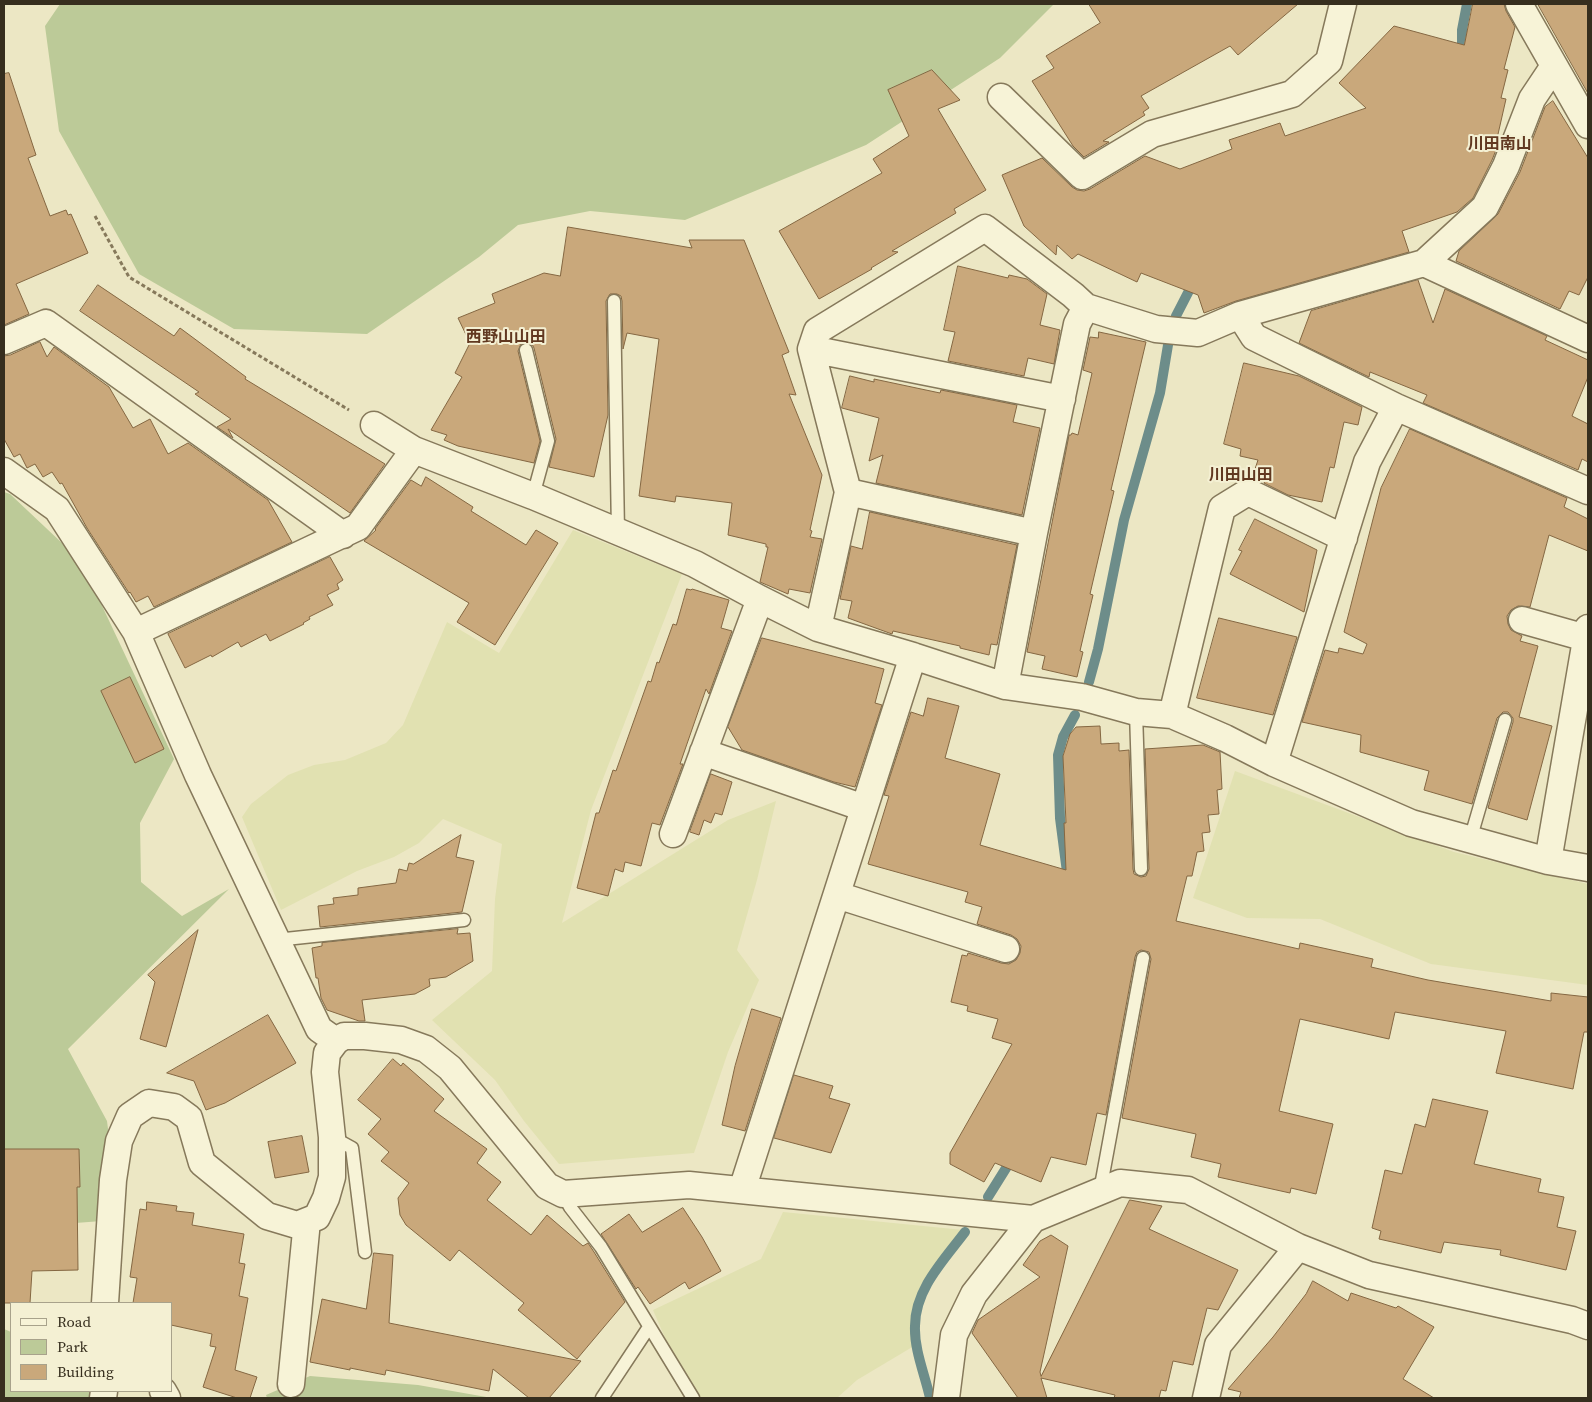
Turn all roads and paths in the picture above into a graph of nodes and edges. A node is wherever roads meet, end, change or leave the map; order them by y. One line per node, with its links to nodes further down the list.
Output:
1 (1343, 4): 4 (street)
2 (1519, 4): 3 (street)
3 (1554, 66): 5 (street); 7 (street)
4 (1001, 97)
5 (1588, 125)
6 (95, 216): 17 (path)
7 (1424, 263): 10 (street); 11 (street)
8 (614, 301): 23 (lane)
9 (1086, 307): 10 (street); 13 (street); 15 (street)
10 (1240, 315): 16 (street)
11 (1588, 339)
12 (4, 341): 25 (street)
13 (811, 349): 15 (street); 21 (street)
14 (526, 350): 22 (lane)
15 (1062, 399): 24 (street)
16 (1396, 407): 20 (street); 26 (street)
17 (374, 425): 18 (street)
18 (414, 450): 22 (street); 25 (street)
19 (4, 471): 30 (street)
20 (1588, 491)
21 (848, 492): 24 (street); 29 (street)
22 (533, 496): 23 (street)
23 (618, 532): 27 (street)
24 (1034, 532): 33 (street)
25 (343, 534): 30 (street)
26 (1344, 538): 35 (street); 38 (street)
27 (760, 599): 29 (street); 37 (street)
28 (1522, 620): 31 (street)
29 (818, 628): 32 (street)
30 (136, 632): 47 (street)
31 (1587, 633): 42 (street)
32 (913, 656): 33 (street); 39 (street)
33 (1005, 686): 34 (street)
34 (1136, 712): 35 (street); 44 (lane)
35 (1172, 715): 38 (street)
36 (1505, 720): 41 (lane)
37 (703, 752): 39 (street); 40 (street)
38 (1274, 763): 41 (street)
39 (864, 808): 45 (street)
40 (673, 834)
41 (1470, 840): 42 (street)
42 (1548, 860): 43 (street)
43 (1588, 868)
44 (1141, 869)
45 (837, 895): 48 (street); 52 (street)
46 (464, 920): 47 (lane)
47 (276, 940): 50 (street)
48 (1006, 948)
49 (1143, 958): 53 (lane)
50 (336, 1041): 51 (street); 54 (street)
51 (332, 1137): 56 (street); 58 (lane)
52 (742, 1190): 54 (street); 55 (street)
53 (1100, 1191): 55 (street); 57 (street)
54 (563, 1194): 61 (lane)
55 (1033, 1219): 65 (street)
56 (307, 1221): 59 (street); 62 (street)
57 (1298, 1247): 60 (street); 66 (street)
58 (365, 1252)
59 (105, 1302)
60 (1588, 1326)
61 (649, 1327): 63 (lane); 64 (lane)
62 (295, 1391)
63 (602, 1398)
64 (693, 1398)
65 (946, 1398)
66 (1206, 1398)

